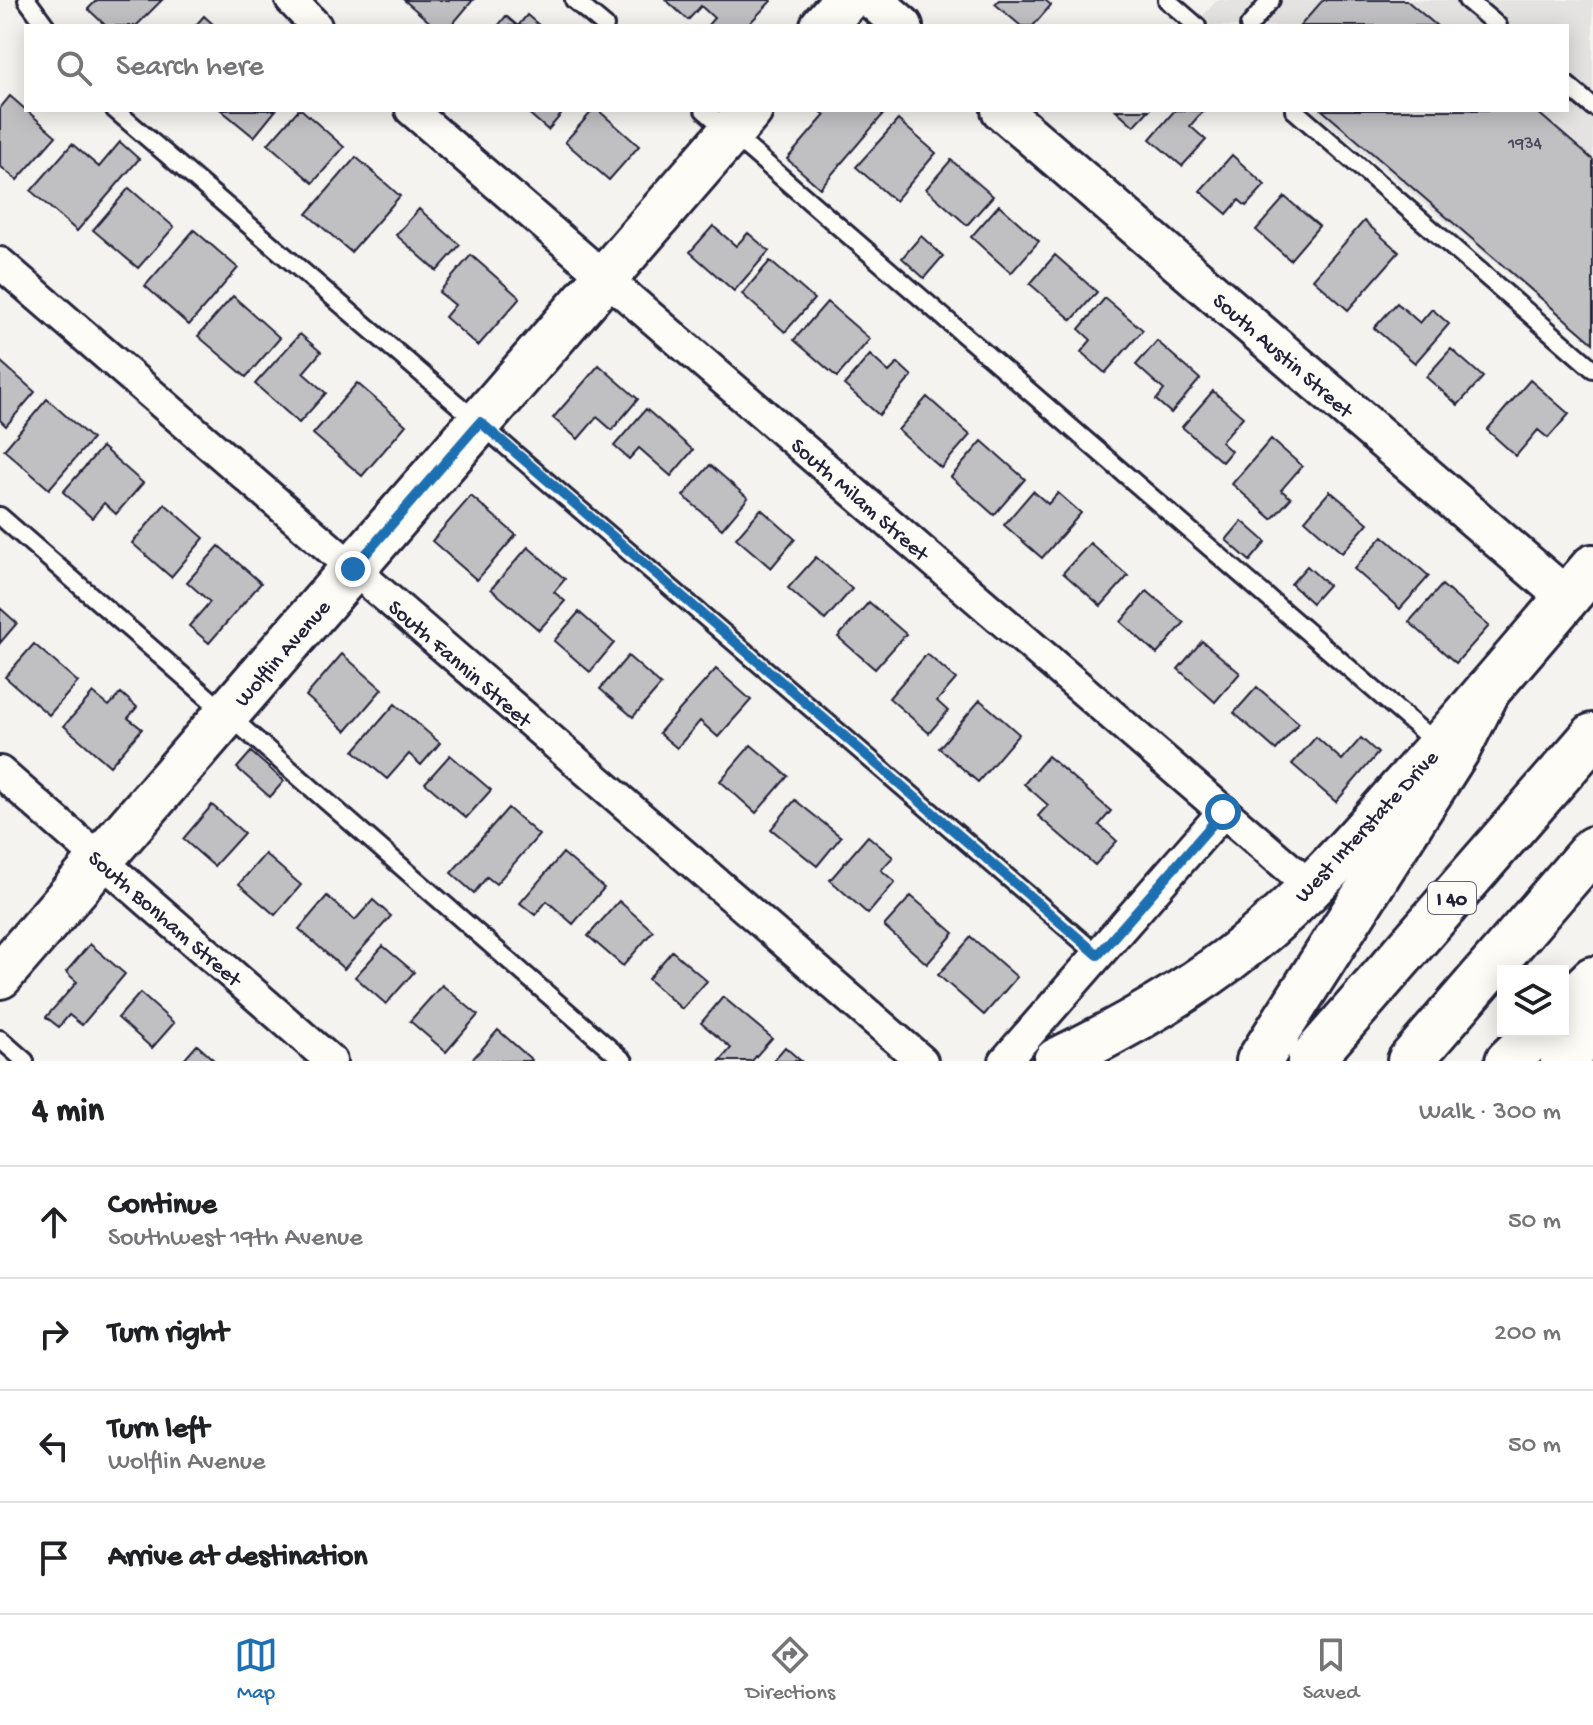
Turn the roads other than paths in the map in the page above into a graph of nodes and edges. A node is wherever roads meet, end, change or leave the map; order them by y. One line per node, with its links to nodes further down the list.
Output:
1 (27, 0): 9 (lane)
2 (291, 0): 10 (street)
3 (574, 0): 11 (lane)
4 (846, 0): 12 (main road)
5 (873, 0): 13 (street)
6 (1167, 0): 14 (lane)
7 (1271, 0): 15 (lane)
8 (1467, 0): 16 (lane)
9 (45, 24)
10 (314, 24)
11 (603, 24)
12 (825, 24)
13 (901, 24)
14 (1195, 24)
15 (1251, 24)
16 (1496, 24)
17 (1569, 87): 18 (lane)
18 (1593, 107)
19 (117, 112): 27 (lane)
20 (413, 112): 25 (street, South Milam Street)
21 (1003, 112): 30 (street, South Austin Street)
22 (1296, 112): 26 (lane)
23 (728, 117): 25 (main road, Wolflin Avenue); 34 (lane)
24 (0, 263): 29 (street, South Fannin Street)
25 (606, 277): 27 (main road, Wolflin Avenue); 36 (street, South Milam Street)
26 (1593, 369)
27 (480, 422): 29 (main road, Wolflin Avenue); 40 (lane)
28 (0, 516): 32 (lane)
29 (353, 569): 32 (main road, Wolflin Avenue); 50 (street, South Fannin Street)
30 (1580, 582): 31 (main road, West Interstate Drive)
31 (1488, 690): 34 (main road, West Interstate Drive); 53 (main road)
32 (226, 715): 38 (main road, Wolflin Avenue); 49 (lane)
33 (1593, 736): 54 (main road, I 40)
34 (1439, 747): 39 (main road, West Interstate Drive)
35 (0, 772): 38 (street, South Bonham Street)
36 (1223, 812): 39 (street, South Milam Street); 40 (street)
37 (1593, 849): 55 (main road)
38 (100, 860): 41 (main road, Wolflin Avenue); 48 (street, South Bonham Street)
39 (1311, 887): 52 (main road, West Interstate Drive)
40 (1098, 955): 51 (street)
41 (0, 976)
42 (1593, 979): 43 (main road)
43 (1569, 1002)
44 (1593, 1027): 57 (main road)
45 (1533, 1037): 56 (main road)
46 (0, 1039): 47 (lane)
47 (25, 1061)
48 (331, 1061)
49 (624, 1061)
50 (922, 1061)
51 (1005, 1061)
52 (1056, 1061)
53 (1259, 1061)
54 (1310, 1061)
55 (1410, 1061)
56 (1508, 1061)
57 (1563, 1061)

